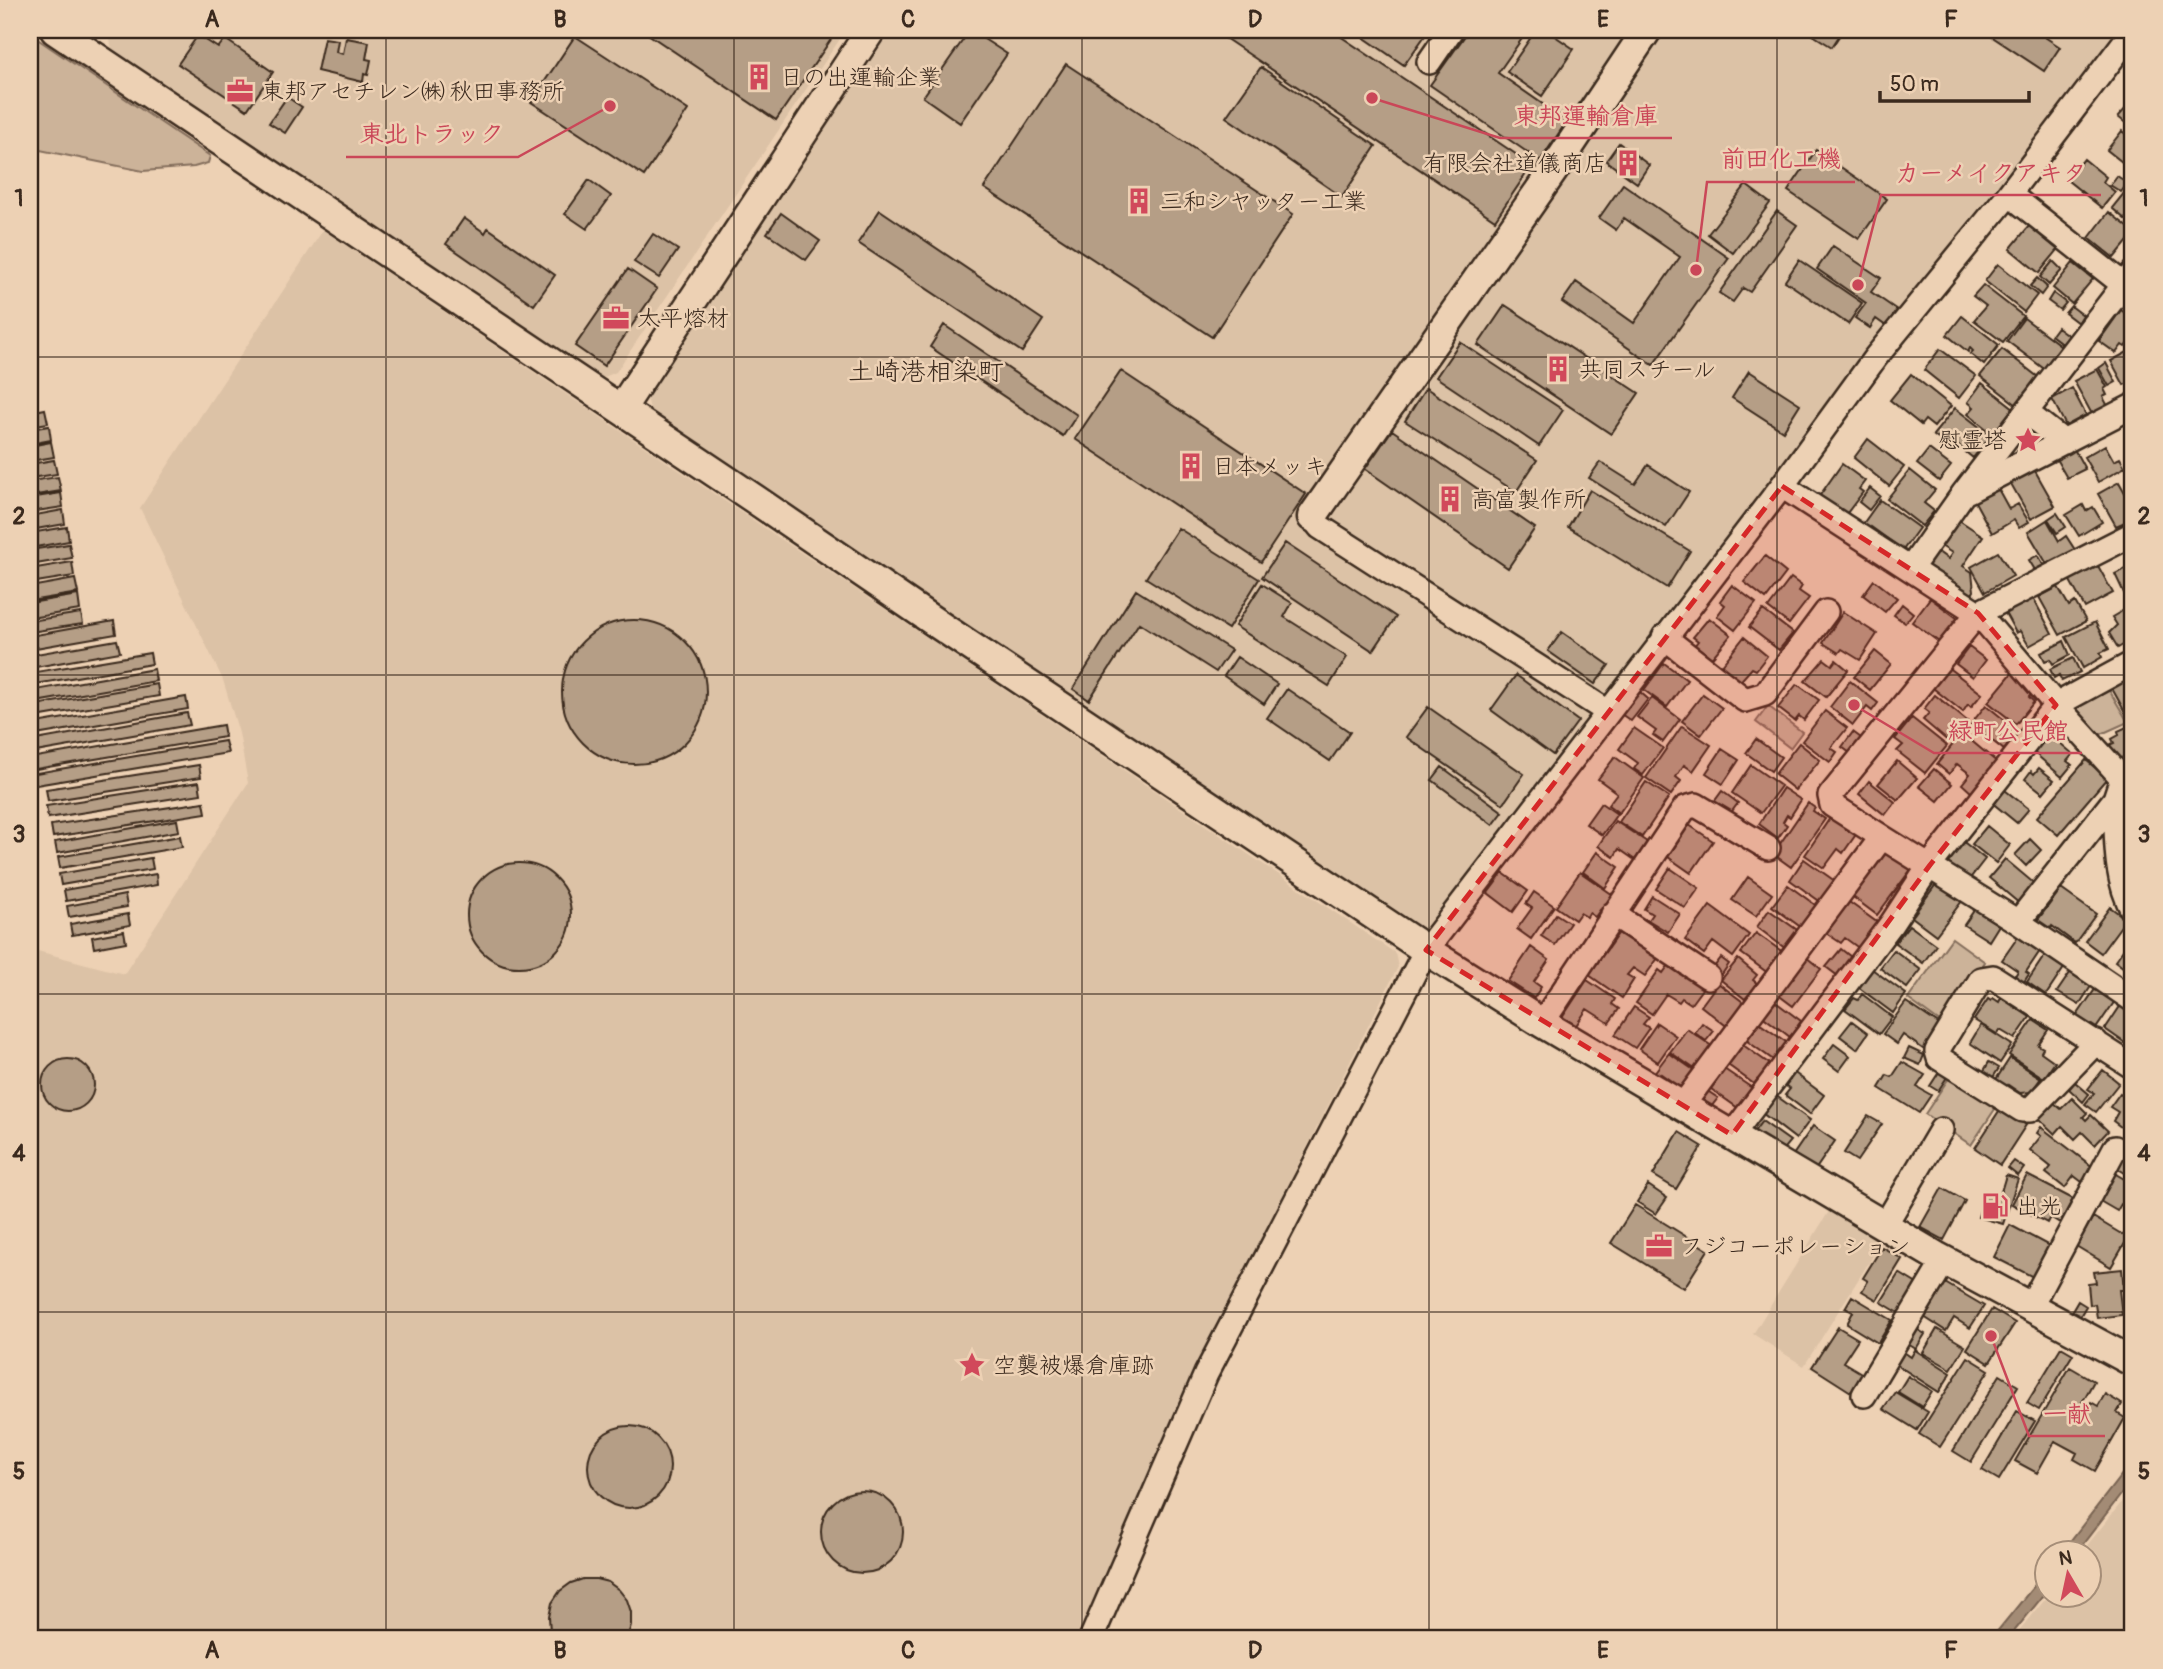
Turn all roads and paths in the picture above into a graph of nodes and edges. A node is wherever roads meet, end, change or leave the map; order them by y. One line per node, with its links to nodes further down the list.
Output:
1 (55, 30): 10 (street)
2 (872, 30): 10 (street)
3 (1451, 30): 6 (street)
4 (1647, 30): 15 (street)
5 (2133, 31): 7 (street)
6 (1429, 62)
7 (2010, 194): 8 (street); 13 (street)
8 (2130, 279): 11 (street)
9 (2133, 406): 12 (street)
10 (621, 408): 31 (street)
11 (2025, 412): 12 (street); 14 (street)
12 (2064, 442): 14 (street)
13 (1782, 486): 17 (street); 20 (street)
14 (1962, 494): 17 (street)
15 (1312, 517): 23 (street)
16 (2133, 534): 19 (street)
17 (1911, 568): 19 (street)
18 (1826, 612): 20 (street)
19 (1978, 613): 22 (street); 25 (street)
20 (1664, 637): 23 (street)
21 (2133, 663): 22 (street)
22 (2056, 705): 24 (street); 27 (street)
23 (1608, 712): 31 (street)
24 (2124, 783): 28 (street); 30 (street)
25 (1882, 837): 27 (street); 37 (street)
26 (1768, 848): 29 (street)
27 (1930, 865): 30 (street); 39 (street)
28 (2133, 911)
29 (1614, 914): 32 (street); 34 (street)
30 (2018, 922): 33 (street)
31 (1426, 950): 34 (street); 46 (street)
32 (1708, 977)
33 (2133, 1000)
34 (1542, 1023): 37 (street)
35 (2096, 1042): 35 (street); 36 (street)
36 (2133, 1067)
37 (1682, 1106): 39 (street)
38 (1941, 1130): 41 (street)
39 (1732, 1135): 41 (street)
40 (2115, 1148): 43 (street)
41 (1885, 1225): 42 (street)
42 (1944, 1261): 43 (street); 45 (street)
43 (2029, 1307): 44 (street)
44 (2133, 1362)
45 (1864, 1395)
46 (1091, 1639)

